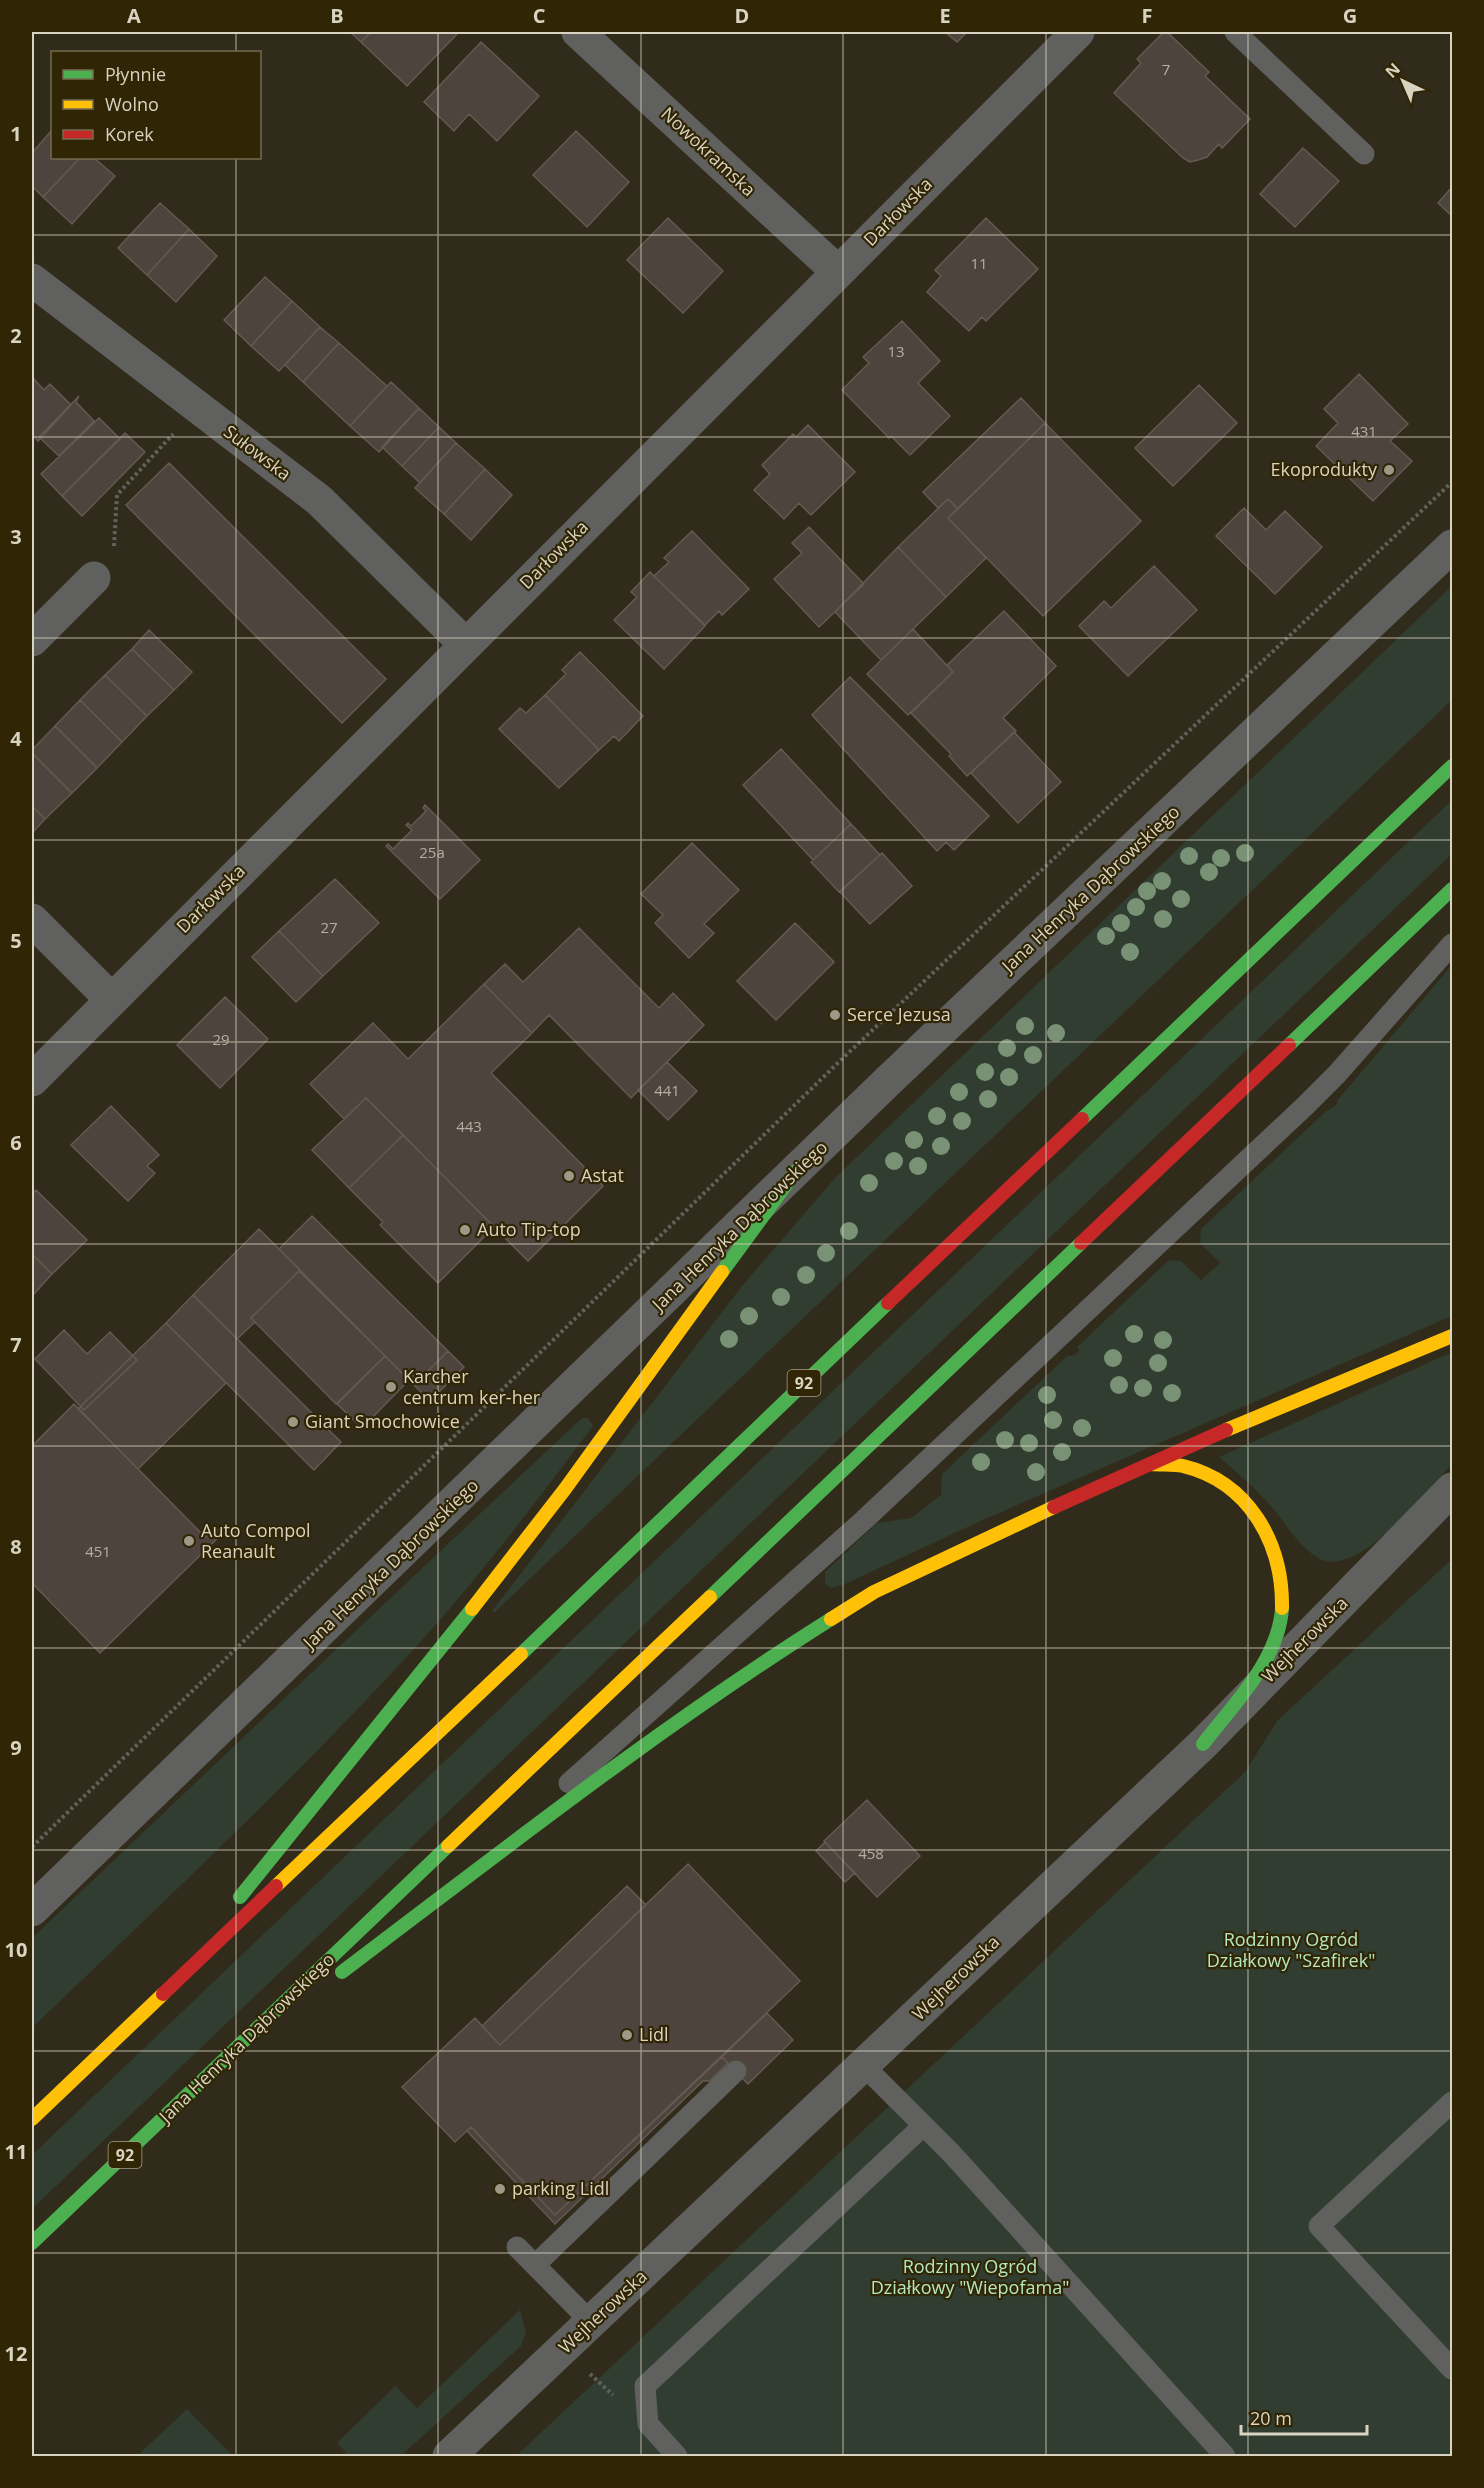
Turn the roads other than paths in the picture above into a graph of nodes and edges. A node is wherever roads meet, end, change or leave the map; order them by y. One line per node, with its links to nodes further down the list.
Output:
1 (578, 32): 5 (street, Nowokramska)
2 (1078, 32): 5 (street, Darłowska)
3 (1235, 32): 4 (lane)
4 (1364, 154)
5 (837, 272): 10 (street, Darłowska)
6 (32, 280): 10 (street, Sułowska)
7 (1452, 546): 17 (street, Jana Henryka Dąbrowskiego)
8 (94, 578): 9 (street)
9 (32, 640)
10 (465, 644): 15 (street, Darłowska)
11 (1452, 766): 24 (main road, 92)
12 (1452, 889): 25 (main road, Jana Henryka Dąbrowskiego / 92)
13 (32, 920): 15 (street)
14 (1452, 944): 22 (lane)
15 (111, 999): 16 (street, Darłowska)
16 (32, 1080)
17 (796, 1171): 23 (street, Jana Henryka Dąbrowskiego); 24 (main road)
18 (1452, 1336): 19 (main road)
19 (1146, 1464): 21 (main road); 22 (main road)
20 (1452, 1490): 21 (street, Wejherowska)
21 (1203, 1744): 26 (street, Wejherowska)
22 (458, 1885): 25 (main road)
23 (32, 1910)
24 (155, 2001): 29 (main road, 92)
25 (218, 2066): 31 (main road, Jana Henryka Dąbrowskiego / 92)
26 (864, 2066): 30 (lane); 34 (street, Wejherowska)
27 (736, 2071): 33 (lane)
28 (1452, 2102): 35 (lane)
29 (32, 2119)
30 (923, 2126): 37 (lane); 38 (lane)
31 (32, 2244)
32 (516, 2247): 33 (lane)
33 (535, 2265): 34 (lane)
34 (592, 2323): 36 (street, Wejherowska)
35 (1452, 2369)
36 (450, 2457)
37 (677, 2457)
38 (1225, 2457)

